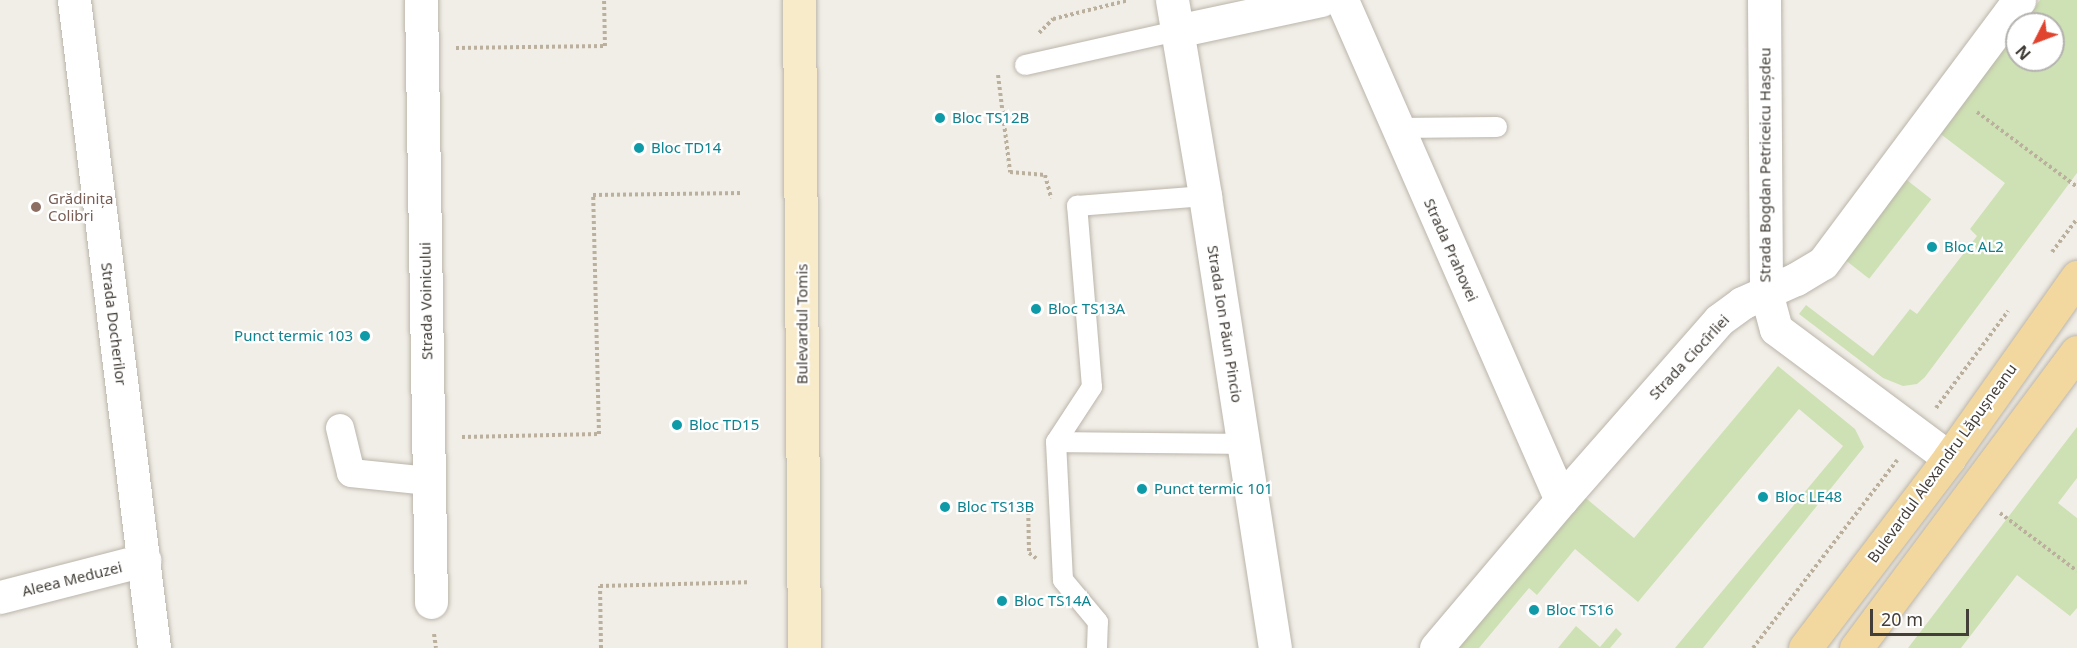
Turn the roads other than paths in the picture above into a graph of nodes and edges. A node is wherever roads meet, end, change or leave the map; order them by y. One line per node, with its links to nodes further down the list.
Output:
1 (74, 0): 23 (street, Strada Docherilor)
2 (421, 0): 21 (street, Strada Voinicului)
3 (799, 0): 27 (main road, Bulevardul Tomis)
4 (1321, 0): 8 (street)
5 (1342, 0): 12 (street, Strada Prahovei)
6 (1764, 0): 15 (street, Strada Bogdan Petriceicu Hașdeu)
7 (2019, 0): 9 (street, Strada Ciocîrliei)
8 (1174, 15): 10 (lane); 13 (street, Strada Ion Păun Pincio)
9 (1995, 16): 15 (street, Strada Ciocîrliei)
10 (1016, 66)
11 (1497, 127): 12 (lane)
12 (1397, 128): 22 (street, Strada Prahovei)
13 (1205, 195): 18 (lane); 19 (street, Strada Ion Păun Pincio)
14 (2077, 277): 20 (main road, Bulevardul Alexandru Lăpușneanu)
15 (1766, 292): 20 (street, Strada Bogdan Petriceicu Hașdeu); 22 (street, Strada Ciocîrliei)
16 (2077, 351): 32 (main road)
17 (340, 428): 21 (street)
18 (1056, 442): 19 (lane); 28 (lane)
19 (1243, 444): 29 (street, Strada Ion Păun Pincio)
20 (1949, 458): 31 (main road, Bulevardul Alexandru Lăpușneanu)
21 (429, 481): 25 (street, Strada Voinicului)
22 (1561, 500): 30 (street, Strada Ciocîrliei)
23 (144, 560): 24 (street, Aleea Meduzei); 26 (street, Strada Docherilor)
24 (0, 597)
25 (431, 602)
26 (154, 648)
27 (804, 648)
28 (1097, 648)
29 (1275, 648)
30 (1436, 648)
31 (1805, 648)
32 (1856, 648)

